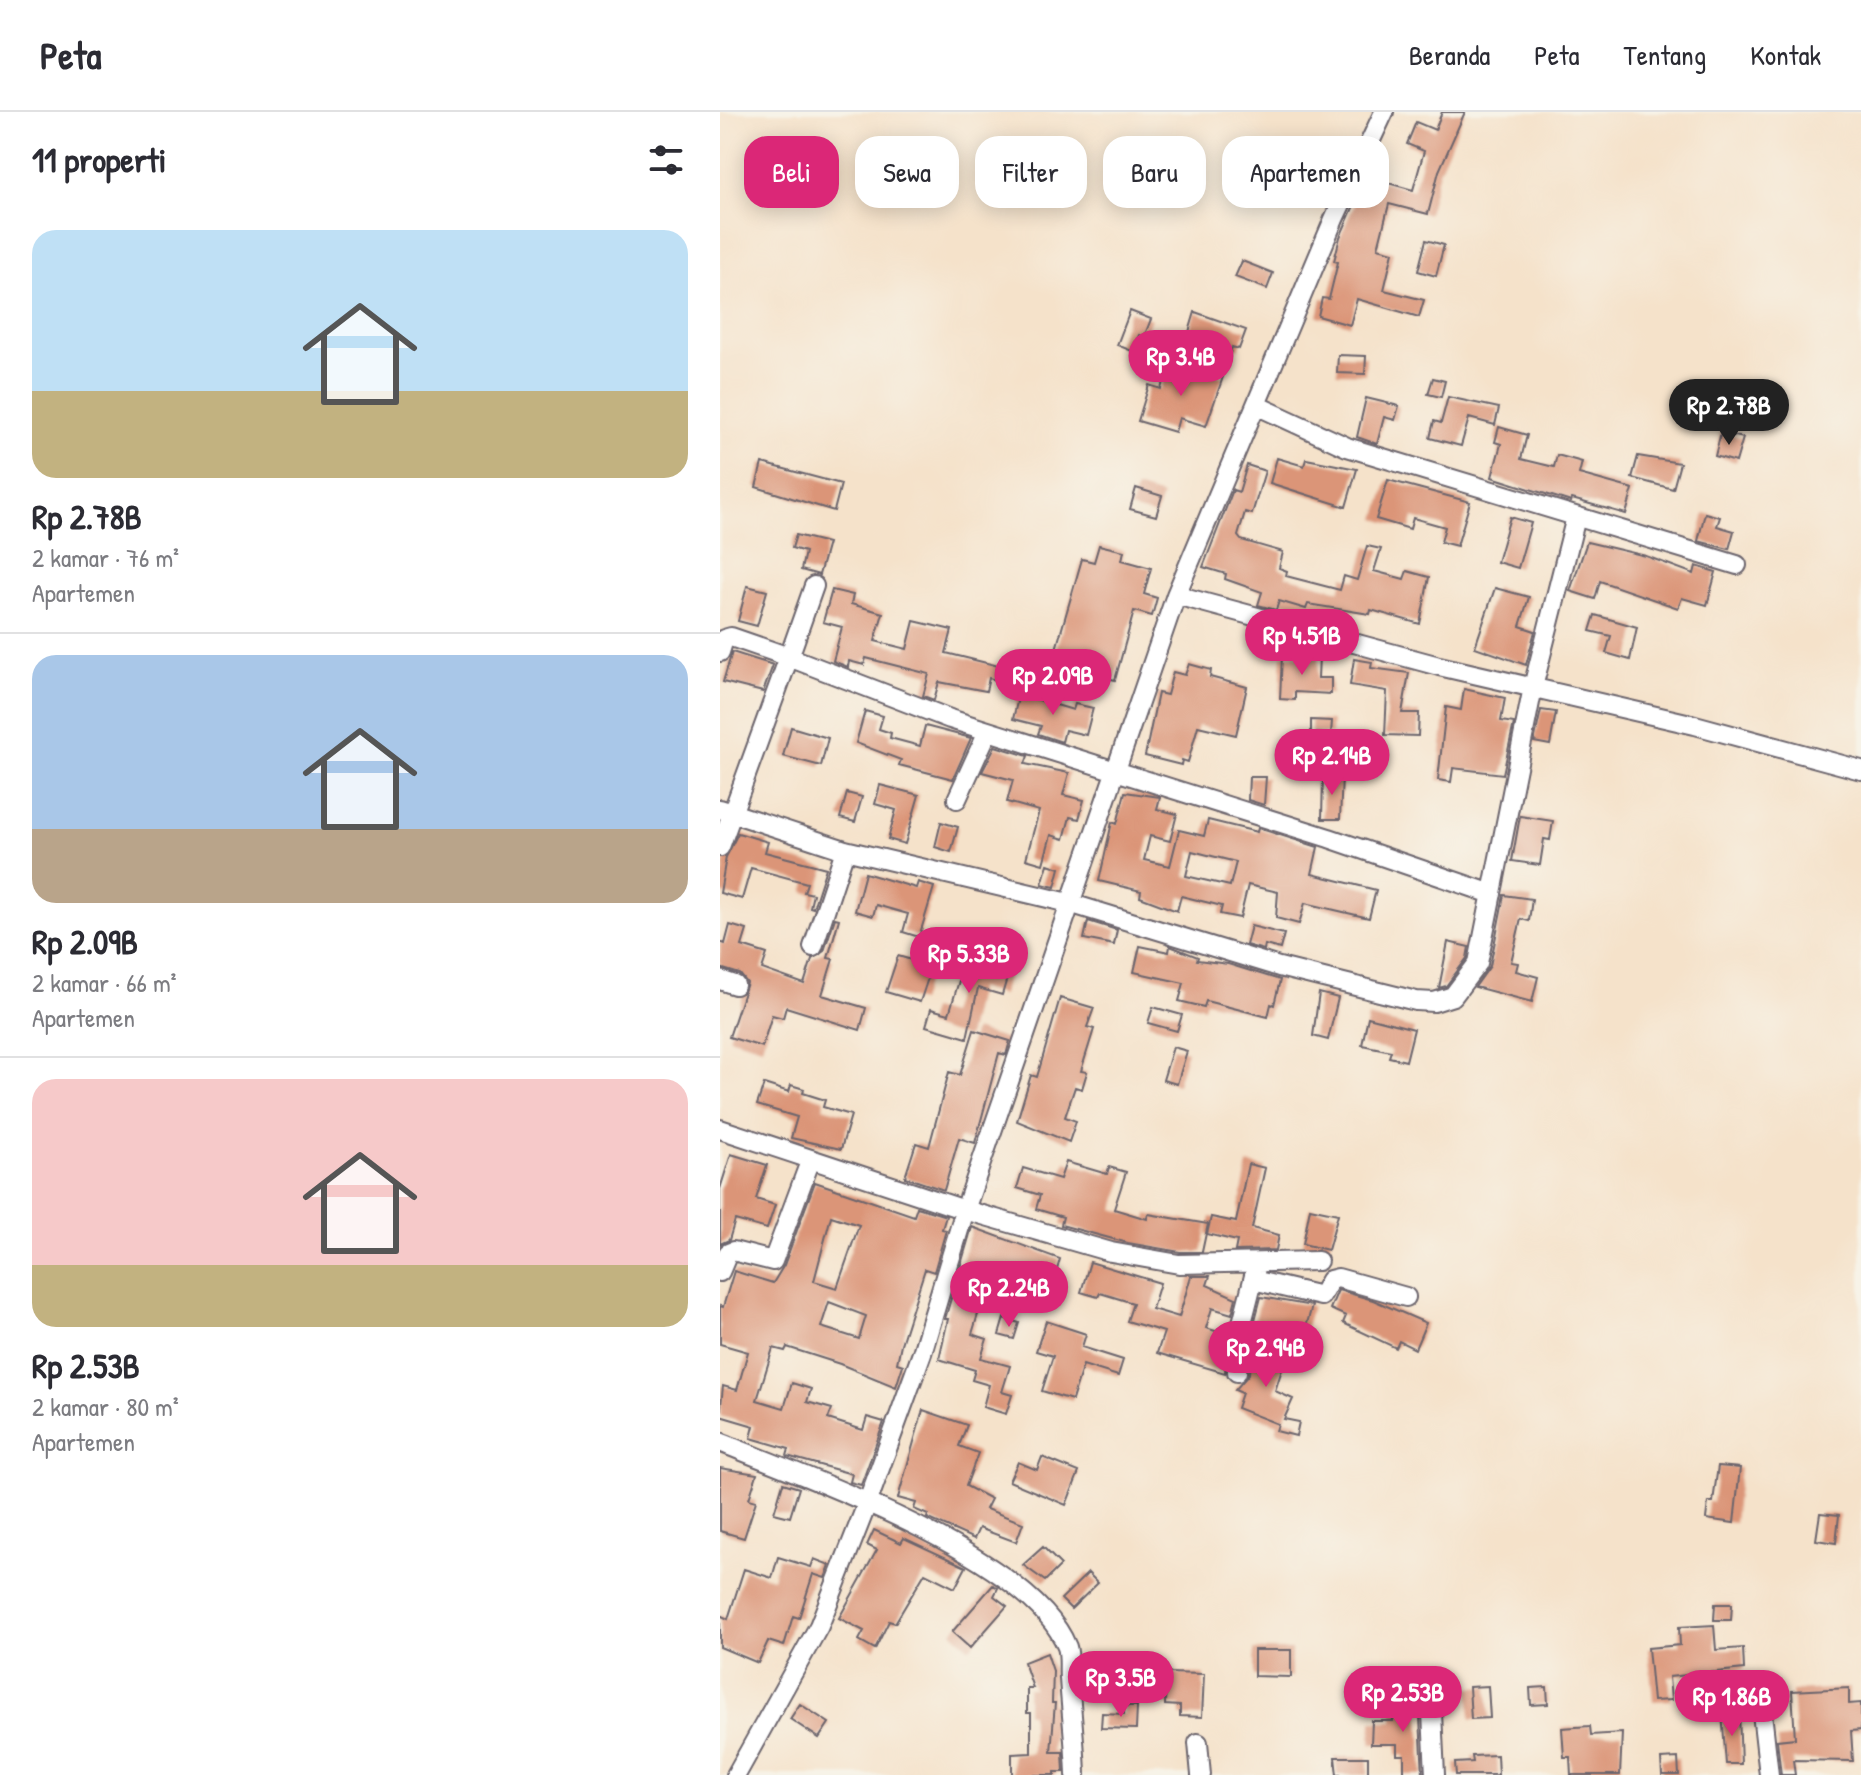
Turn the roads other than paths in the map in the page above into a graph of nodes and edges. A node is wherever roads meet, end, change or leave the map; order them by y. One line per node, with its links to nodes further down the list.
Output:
1 (1384, 112): 2 (street)
2 (1258, 406): 3 (street); 6 (street)
3 (1576, 517): 4 (street); 9 (street)
4 (1737, 565)
5 (814, 586): 8 (street)
6 (1176, 595): 9 (street); 11 (street)
7 (720, 652): 8 (street)
8 (789, 657): 10 (street); 14 (street)
9 (1533, 687): 12 (street); 17 (street)
10 (988, 731): 11 (street); 13 (street)
11 (1114, 770): 17 (street); 18 (street)
12 (1861, 770)
13 (957, 799)
14 (726, 810): 15 (street); 16 (street)
15 (720, 847)
16 (845, 850): 18 (street); 19 (street)
17 (1492, 894): 18 (street)
18 (1069, 903): 22 (street)
19 (813, 947)
20 (720, 1129): 21 (street)
21 (811, 1159): 22 (street); 24 (street)
22 (965, 1210): 25 (street); 29 (street)
23 (1318, 1261): 25 (street)
24 (720, 1272)
25 (1255, 1272): 26 (street); 27 (street)
26 (1406, 1297)
27 (1237, 1372)
28 (720, 1442): 29 (street)
29 (867, 1504): 33 (street); 34 (street)
30 (1759, 1686): 37 (street)
31 (1431, 1692): 36 (street)
32 (1198, 1743): 35 (street)
33 (736, 1775)
34 (1076, 1775)
35 (1201, 1775)
36 (1435, 1775)
37 (1769, 1775)

